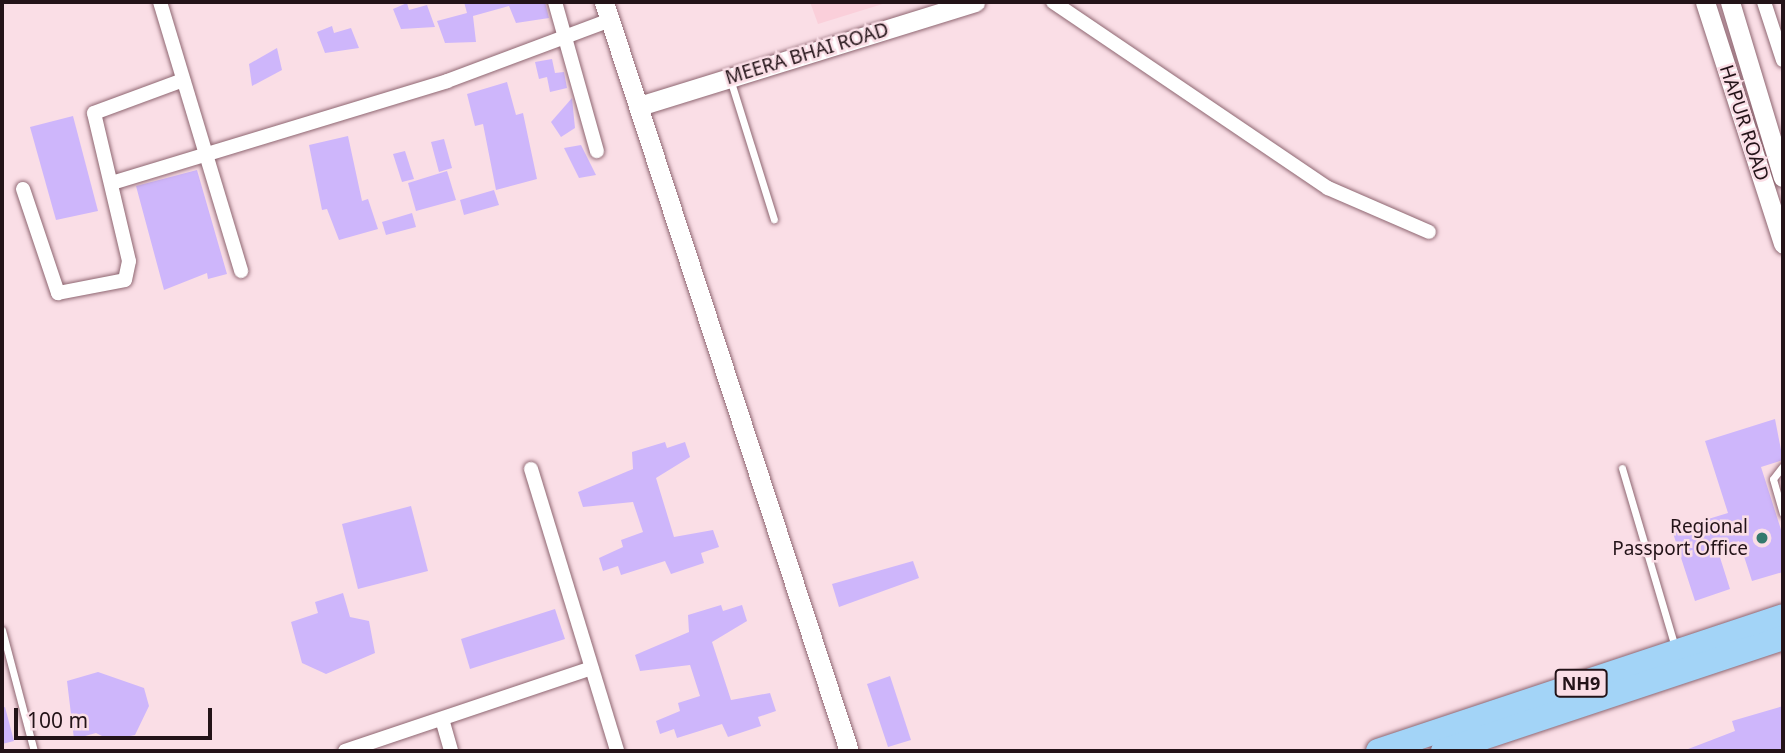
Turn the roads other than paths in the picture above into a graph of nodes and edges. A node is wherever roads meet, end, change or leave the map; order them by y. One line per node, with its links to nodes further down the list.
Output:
1 (160, 2): 12 (street)
2 (555, 2): 9 (street)
3 (975, 2): 11 (street, MEERA BHAI ROAD)
4 (1053, 2): 20 (street)
5 (1705, 2): 21 (street, HAPUR ROAD)
6 (1730, 2): 16 (street, HAPUR ROAD)
7 (1764, 2): 10 (street)
8 (607, 11): 9 (street); 13 (street)
9 (567, 40): 14 (street); 15 (street)
10 (1783, 60)
11 (729, 78): 13 (street, MEERA BHAI ROAD); 19 (lane)
12 (183, 80): 15 (street); 17 (street)
13 (639, 106): 37 (street)
14 (597, 151)
15 (205, 153): 17 (street); 22 (street)
16 (1783, 177)
17 (112, 183): 18 (street)
18 (23, 189)
19 (774, 219)
20 (1429, 232)
21 (1783, 244)
22 (241, 271)
23 (1783, 466): 26 (lane)
24 (1622, 468): 30 (lane)
25 (531, 469): 31 (street)
26 (1783, 514)
27 (1783, 616): 30 (highway, NH9)
28 (2, 630): 33 (lane)
29 (1783, 638): 39 (highway, NH9)
30 (1676, 651): 38 (highway, NH9)
31 (591, 668): 32 (street); 36 (street)
32 (442, 719): 34 (street); 35 (street)
33 (34, 751)
34 (345, 751)
35 (452, 751)
36 (617, 751)
37 (849, 751)
38 (1378, 751)
39 (1443, 751)

